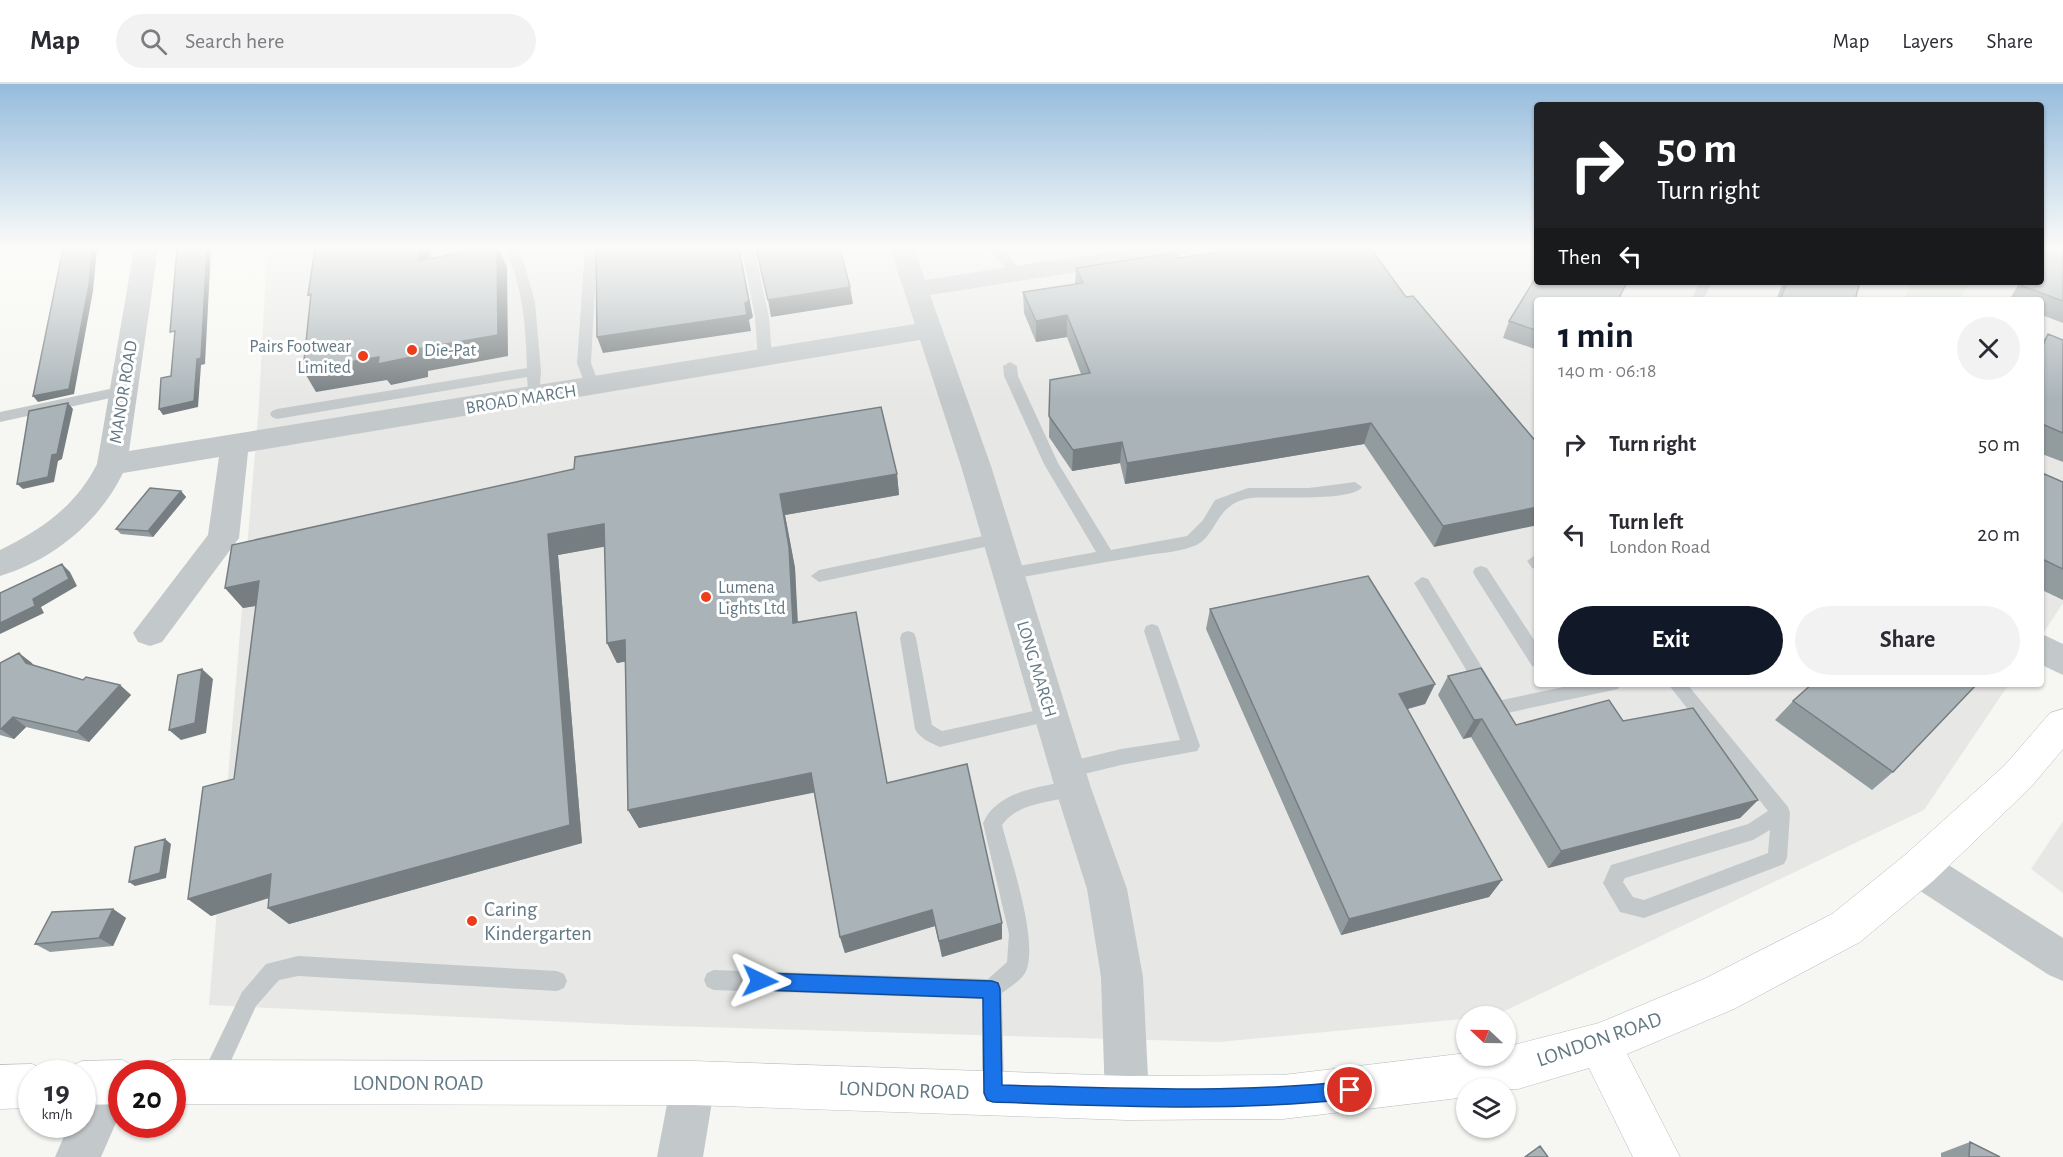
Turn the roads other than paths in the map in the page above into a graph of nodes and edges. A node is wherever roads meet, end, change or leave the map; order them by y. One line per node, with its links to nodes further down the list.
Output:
1 (138, 299): 11 (street, MANOR ROAD)
2 (527, 299): 9 (lane)
3 (588, 299): 10 (lane)
4 (758, 299): 7 (lane)
5 (919, 299): 6 (street, LONG MARCH)
6 (930, 330): 7 (street, BROAD MARCH); 17 (street, LONG MARCH)
7 (765, 358): 10 (street, BROAD MARCH)
8 (1010, 366): 18 (lane)
9 (534, 384): 10 (street, BROAD MARCH); 12 (lane); 14 (street, BROAD MARCH)
10 (593, 387)
11 (124, 391): 13 (lane); 15 (street, MANOR ROAD)
12 (277, 414)
13 (0, 417)
14 (235, 443): 15 (street, BROAD MARCH); 25 (street)
15 (112, 464): 19 (street, MANOR ROAD)
16 (1355, 487): 18 (lane)
17 (998, 539): 21 (street, LONG MARCH); 22 (lane)
18 (1108, 558): 21 (lane)
19 (0, 564)
20 (1480, 572): 28 (lane)
21 (1007, 574): 33 (street, LONG MARCH)
22 (819, 576)
23 (1422, 583): 32 (lane)
24 (1152, 631): 35 (lane)
25 (150, 633)
26 (908, 638): 33 (lane)
27 (2044, 649): 29 (street)
28 (1534, 650)
29 (2063, 661)
30 (1593, 687): 32 (lane)
31 (1679, 687): 36 (lane)
32 (1556, 690)
33 (1052, 714): 35 (street, LONG MARCH)
34 (2063, 724): 37 (main road, LONDON ROAD)
35 (1071, 779): 41 (lane); 49 (street, LONG MARCH)
36 (1780, 813): 36 (lane)
37 (1919, 868): 38 (street); 42 (main road, LONDON ROAD)
38 (2063, 961)
39 (714, 980): 41 (lane)
40 (557, 981): 44 (lane)
41 (992, 989): 48 (lane)
42 (1599, 1044): 49 (main road, LONDON ROAD); 52 (main road)
43 (105, 1082): 50 (street)
44 (191, 1082): 45 (main road, LONDON ROAD)
45 (693, 1083): 48 (main road, LONDON ROAD); 51 (street)
46 (18, 1086): 47 (main road)
47 (0, 1087)
48 (993, 1093): 49 (main road, LONDON ROAD)
49 (1127, 1098)
50 (78, 1157)
51 (680, 1157)
52 (1657, 1157)

